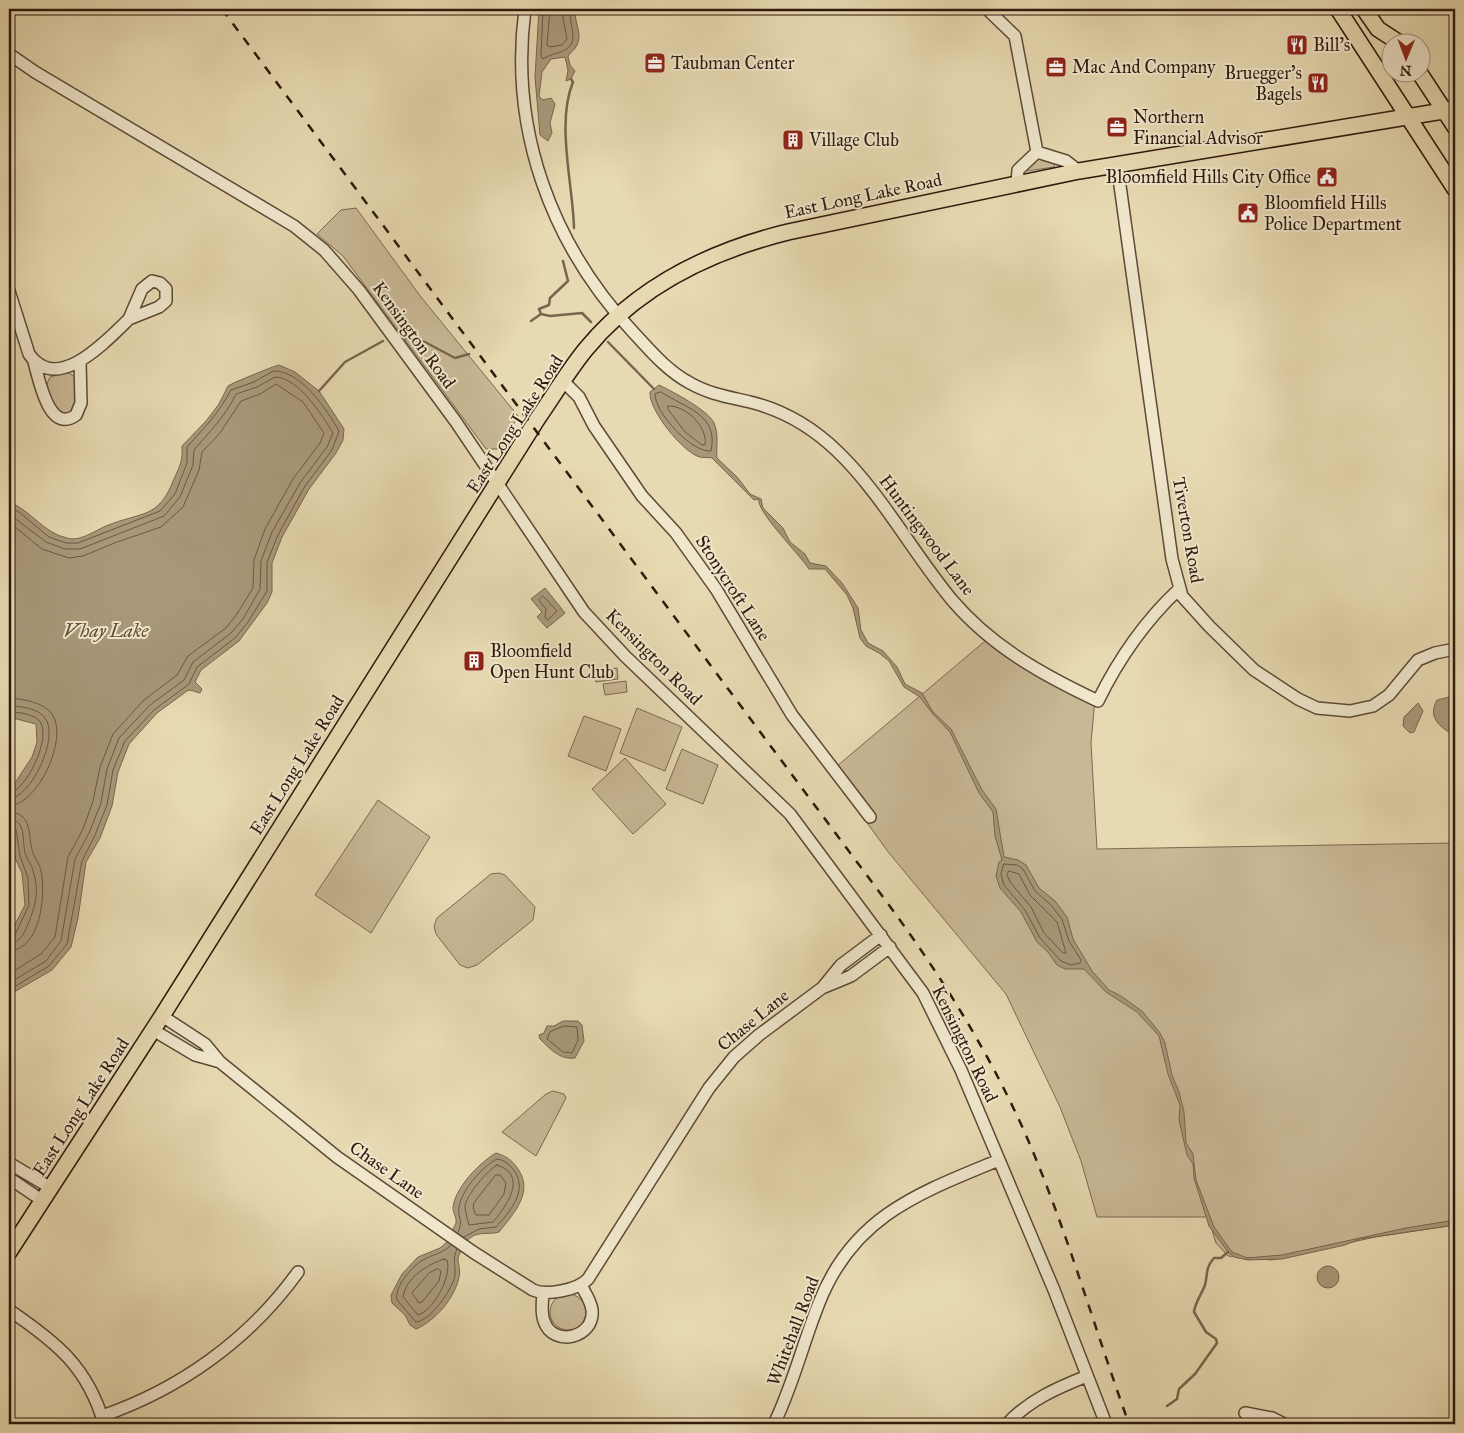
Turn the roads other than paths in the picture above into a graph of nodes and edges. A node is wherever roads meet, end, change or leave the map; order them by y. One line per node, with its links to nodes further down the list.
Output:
1 (525, 9): 19 (street)
2 (987, 9): 13 (street)
3 (1338, 9): 11 (main road)
4 (1364, 9): 6 (main road)
5 (1376, 9): 7 (main road)
6 (1384, 32)
7 (1391, 32)
8 (9, 54): 24 (street, Kensington Road)
9 (1427, 82): 10 (main road)
10 (1450, 110): 11 (main road, East Long Lake Road); 12 (main road)
11 (1409, 116): 14 (main road, East Long Lake Road); 17 (main road)
12 (1455, 127)
13 (1036, 152): 15 (street); 16 (street)
14 (1117, 164): 15 (main road, East Long Lake Road); 25 (street, Tiverton Road)
15 (1079, 171): 16 (main road, East Long Lake Road)
16 (1017, 183): 19 (main road, East Long Lake Road)
17 (1455, 189)
18 (9, 291): 22 (street)
19 (619, 316): 23 (main road, East Long Lake Road); 25 (street, Huntingwood Lane)
20 (130, 319): 21 (street)
21 (80, 361): 22 (street); 22 (street)
22 (34, 362)
23 (563, 381): 24 (main road, East Long Lake Road); 27 (street, Stonycroft Lane)
24 (498, 486): 28 (street, Kensington Road); 31 (main road, East Long Lake Road)
25 (1179, 589): 26 (street, Tiverton Road)
26 (1455, 649)
27 (870, 817)
28 (881, 935): 29 (street, Kensington Road); 30 (street, Chase Lane)
29 (890, 947): 30 (street, Chase Lane); 34 (street, Kensington Road)
30 (822, 988): 41 (street, Chase Lane)
31 (162, 1016): 32 (main road, East Long Lake Road); 33 (street, Chase Lane)
32 (153, 1030): 33 (street, Chase Lane); 38 (main road, East Long Lake Road)
33 (220, 1062): 42 (street, Chase Lane)
34 (999, 1160): 44 (street, Kensington Road); 47 (street, Whitehall Road)
35 (9, 1163): 36 (street)
36 (23, 1172): 37 (street); 38 (street)
37 (12, 1180): 38 (street)
38 (47, 1195): 39 (main road, East Long Lake Road)
39 (9, 1252)
40 (298, 1272): 46 (street)
41 (581, 1285): 42 (street); 42 (street)
42 (543, 1294)
43 (9, 1310): 46 (street)
44 (1087, 1376): 48 (street); 49 (street, Kensington Road)
45 (1246, 1413): 50 (street)
46 (103, 1420)
47 (774, 1424)
48 (1007, 1424)
49 (1106, 1424)
50 (1284, 1424)

